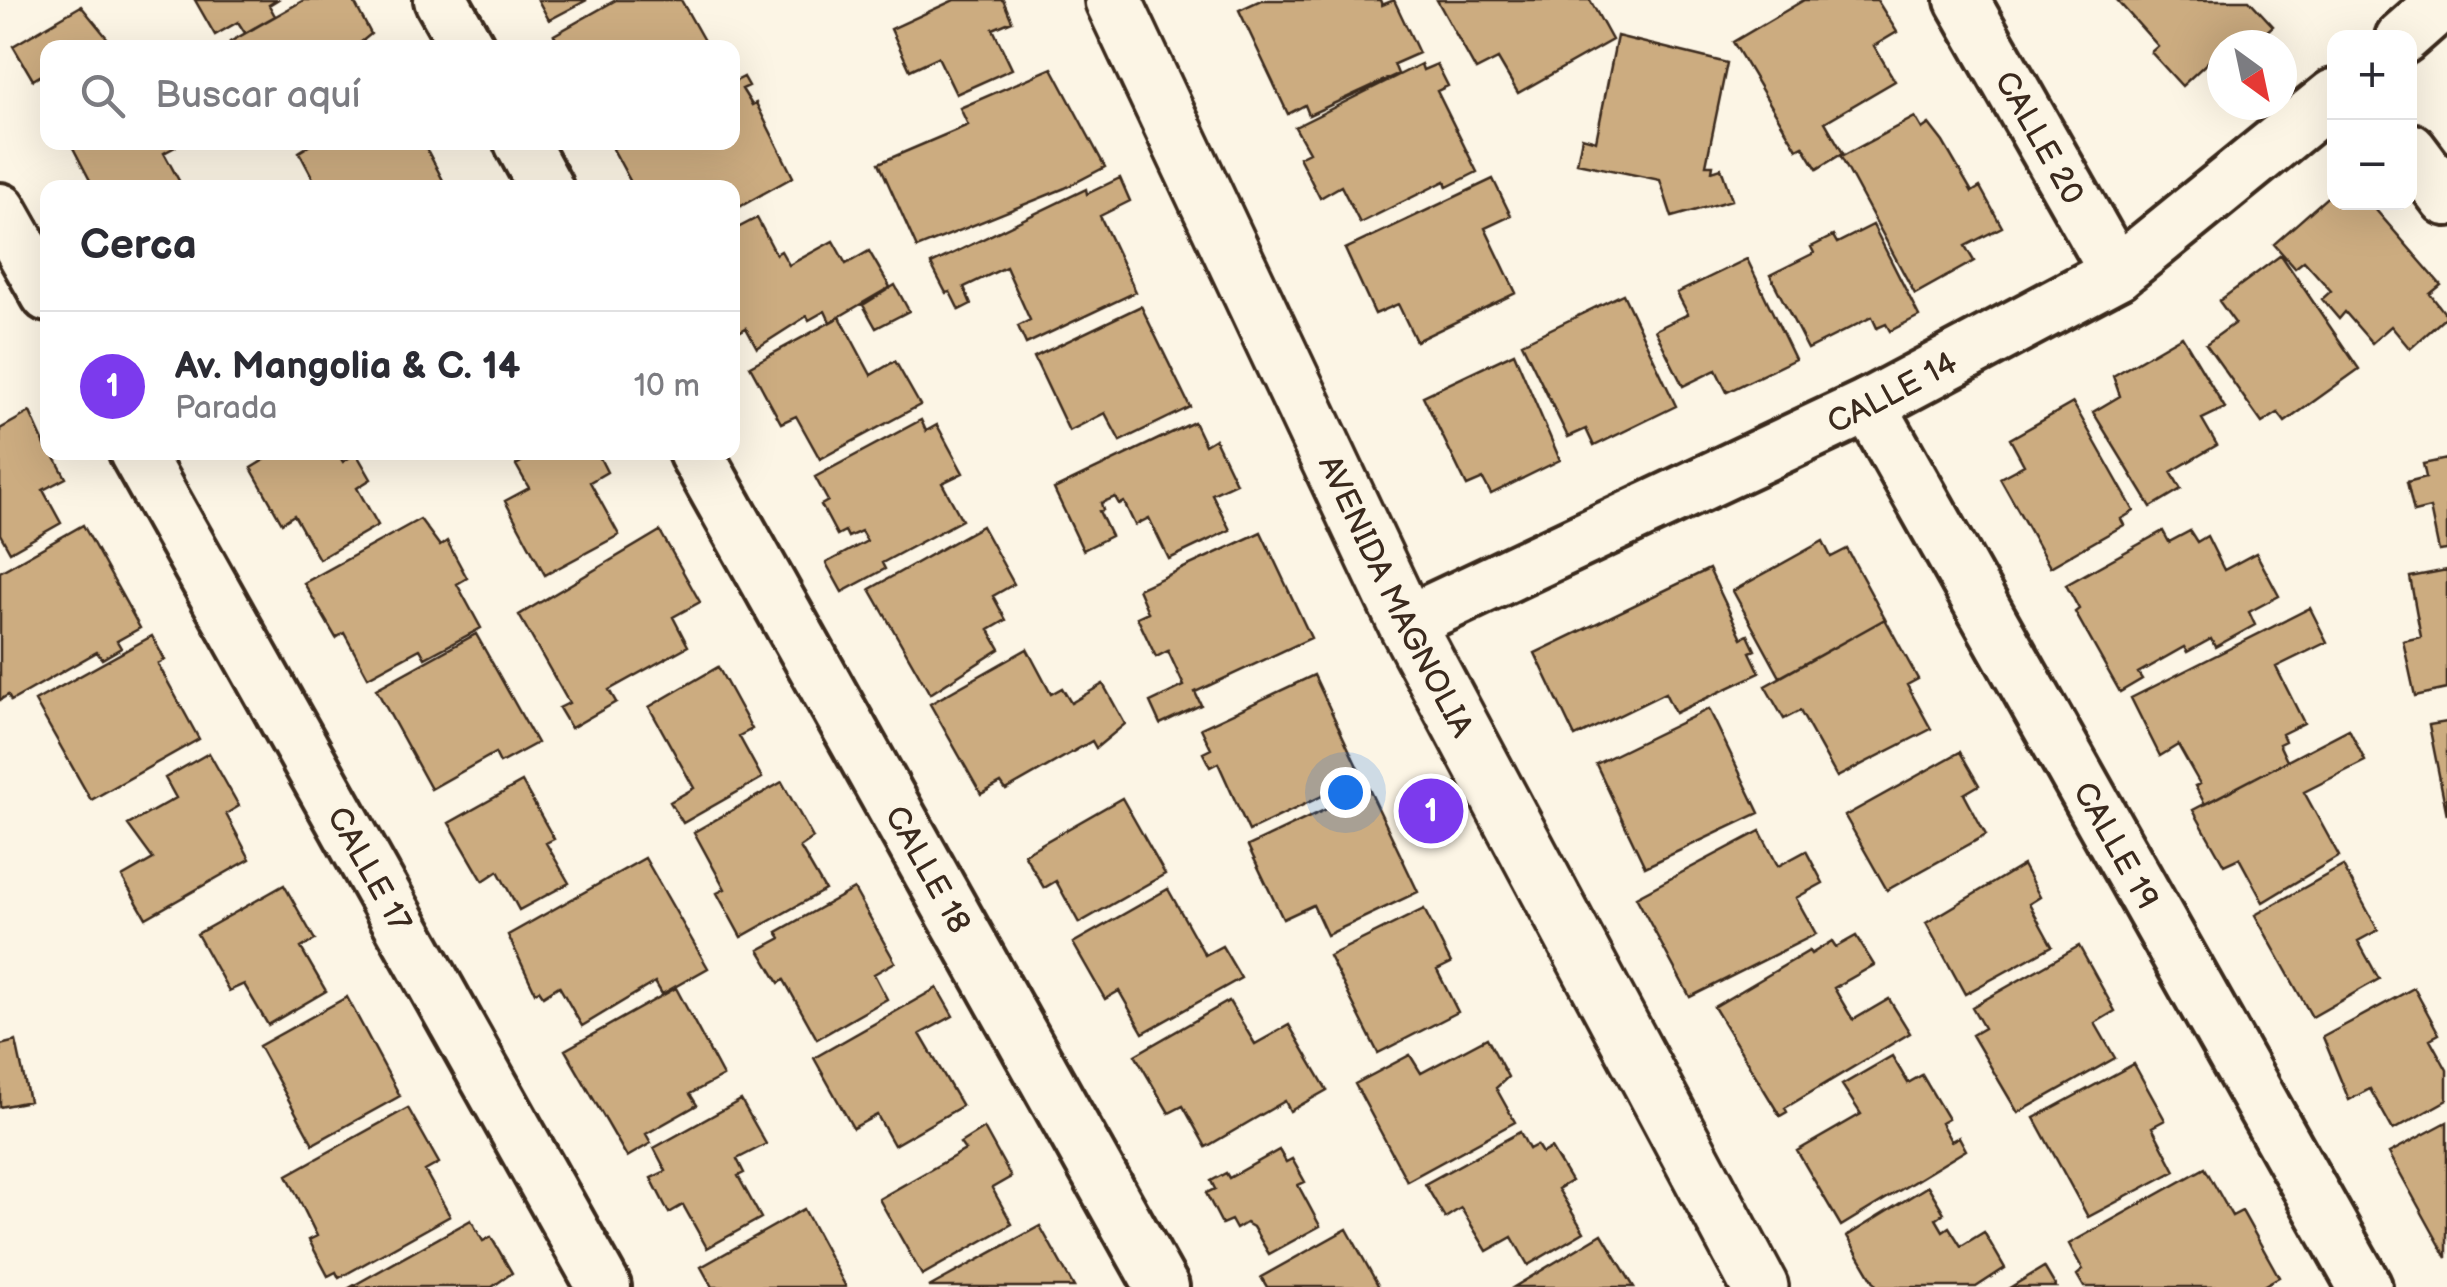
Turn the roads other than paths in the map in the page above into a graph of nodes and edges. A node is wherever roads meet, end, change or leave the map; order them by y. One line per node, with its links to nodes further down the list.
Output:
1 (441, 0): 6 (street)
2 (1112, 0): 18 (street, AVENIDA MAGNOLIA)
3 (1962, 0): 13 (street, CALLE 20)
4 (2445, 0): 5 (street)
5 (2411, 30)
6 (464, 40)
7 (2327, 102): 13 (street, CALLE 14)
8 (525, 150): 10 (street)
9 (2417, 159): 11 (street)
10 (542, 180)
11 (2447, 199)
12 (0, 210): 14 (street)
13 (2117, 272): 15 (street, CALLE 14)
14 (40, 281)
15 (1869, 405): 18 (street, CALLE 14); 22 (street, CALLE 19)
16 (140, 460): 19 (street, CALLE 17)
17 (699, 460): 20 (street, CALLE 18)
18 (1406, 623): 21 (street, AVENIDA MAGNOLIA)
19 (604, 1287)
20 (1162, 1287)
21 (1760, 1287)
22 (2365, 1287)

